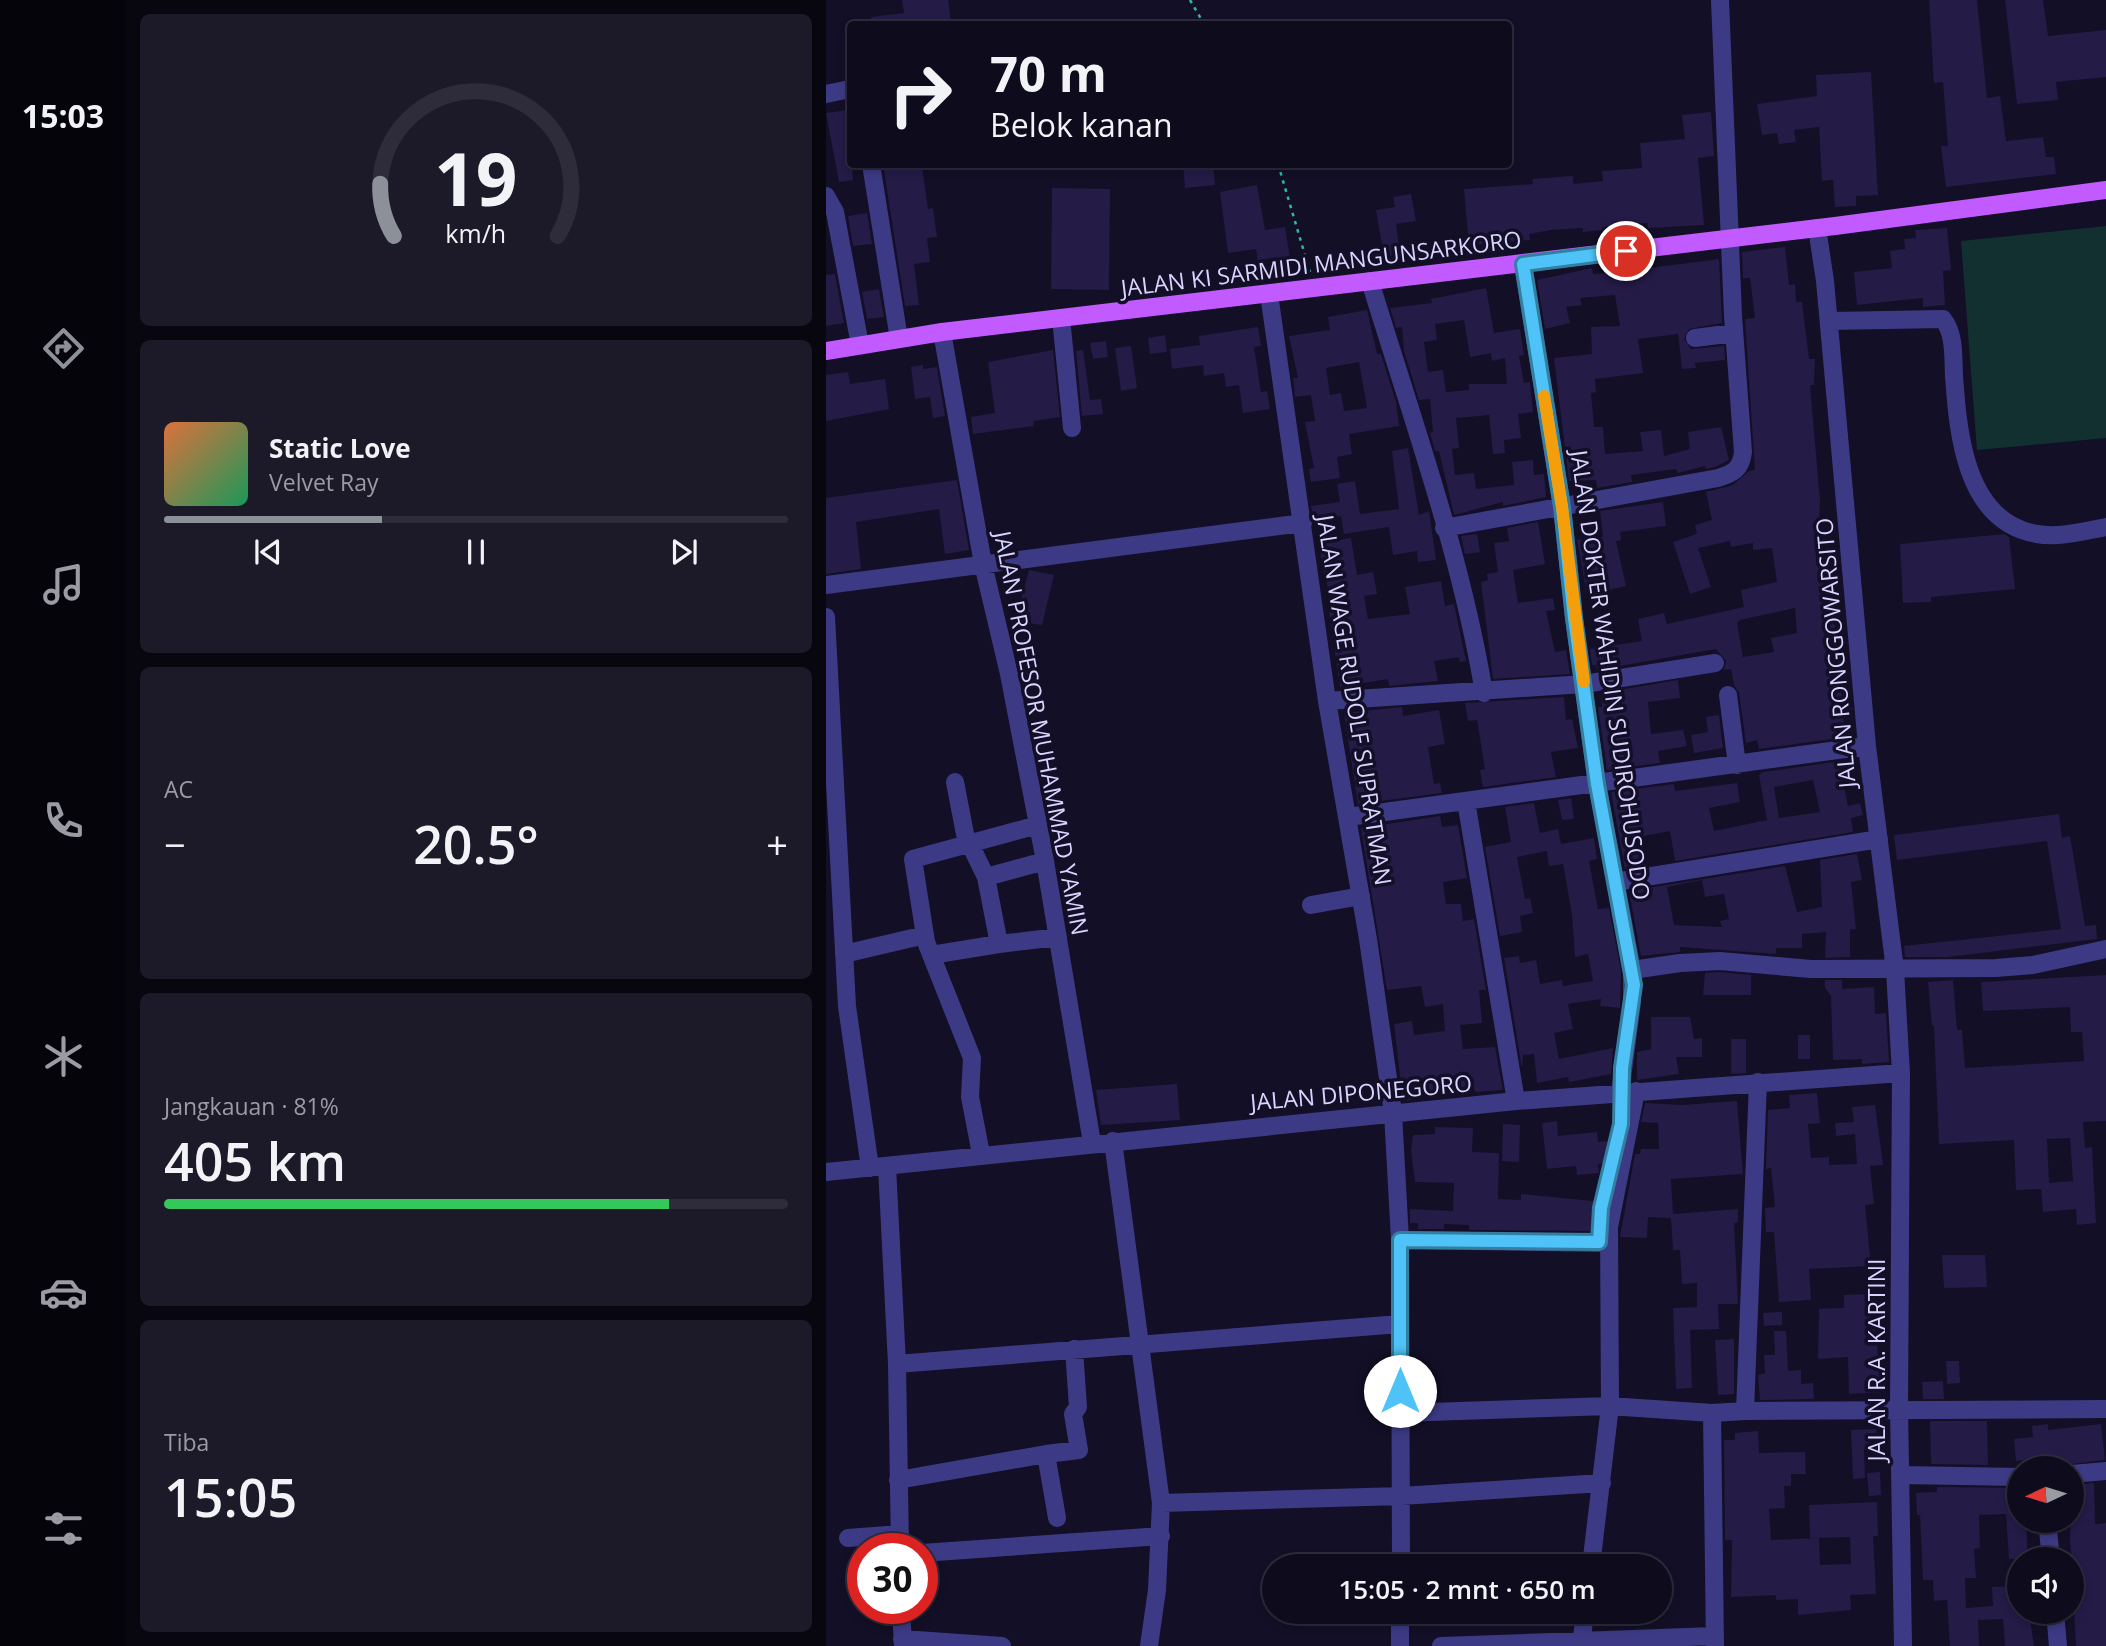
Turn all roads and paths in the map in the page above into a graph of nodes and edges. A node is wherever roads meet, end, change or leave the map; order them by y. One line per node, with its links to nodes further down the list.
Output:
1 (1190, 0): 3 (path)
2 (1720, 0): 11 (street)
3 (1202, 21)
4 (847, 90): 5 (street)
5 (826, 94)
6 (872, 168): 21 (street)
7 (1279, 168): 14 (path)
8 (2106, 191): 10 (main road, JALAN KI SARMIDI MANGUNSARKORO)
9 (826, 196): 22 (street)
10 (1824, 227): 11 (main road, JALAN KI SARMIDI MANGUNSARKORO); 17 (street, JALAN RONGGOWARSITO)
11 (1729, 238): 12 (main road, JALAN KI SARMIDI MANGUNSARKORO); 19 (street)
12 (1523, 264): 13 (main road, JALAN KI SARMIDI MANGUNSARKORO); 25 (street, JALAN DOKTER WAHIDIN SUDIROHUSODO)
13 (1370, 281): 14 (main road, JALAN KI SARMIDI MANGUNSARKORO); 27 (street)
14 (1315, 289): 15 (main road, JALAN KI SARMIDI MANGUNSARKORO)
15 (1269, 294): 16 (main road, JALAN KI SARMIDI MANGUNSARKORO); 26 (street, JALAN WAGE RUDOLF SUPRATMAN)
16 (1060, 318): 18 (main road, JALAN KI SARMIDI MANGUNSARKORO); 24 (street)
17 (1829, 321): 28 (street); 37 (street, JALAN RONGGOWARSITO)
18 (942, 332): 21 (main road, JALAN KI SARMIDI MANGUNSARKORO); 29 (street, JALAN PROFESOR MUHAMMAD YAMIN)
19 (1734, 333): 20 (street); 25 (street)
20 (1695, 338)
21 (899, 339): 22 (main road, JALAN KI SARMIDI MANGUNSARKORO)
22 (860, 345): 23 (main road, JALAN KI SARMIDI MANGUNSARKORO)
23 (826, 351)
24 (1072, 428)
25 (1562, 507): 27 (street); 33 (street, JALAN DOKTER WAHIDIN SUDIROHUSODO)
26 (1303, 523): 29 (street); 36 (street, JALAN WAGE RUDOLF SUPRATMAN)
27 (1444, 527): 34 (street)
28 (2106, 527)
29 (983, 564): 30 (street); 43 (street, JALAN PROFESOR MUHAMMAD YAMIN)
30 (826, 585)
31 (826, 617): 55 (street)
32 (1715, 663): 33 (street)
33 (1584, 684): 34 (street); 40 (street, JALAN DOKTER WAHIDIN SUDIROHUSODO)
34 (1484, 693): 36 (street)
35 (1728, 695): 38 (street)
36 (1327, 701): 42 (street, JALAN WAGE RUDOLF SUPRATMAN)
37 (1867, 746): 38 (street); 44 (street, JALAN RONGGOWARSITO)
38 (1738, 765): 40 (street)
39 (955, 782): 45 (street)
40 (1597, 784): 41 (street); 48 (street, JALAN DOKTER WAHIDIN SUDIROHUSODO)
41 (1466, 801): 42 (street); 62 (street)
42 (1348, 817): 49 (street, JALAN WAGE RUDOLF SUPRATMAN)
43 (1038, 825): 45 (street); 46 (street, JALAN PROFESOR MUHAMMAD YAMIN)
44 (1879, 839): 48 (street); 58 (street, JALAN RONGGOWARSITO)
45 (968, 845): 47 (street); 51 (street)
46 (1045, 861): 47 (street); 52 (street, JALAN PROFESOR MUHAMMAD YAMIN)
47 (986, 877): 53 (street)
48 (1615, 881): 57 (street, JALAN DOKTER WAHIDIN SUDIROHUSODO)
49 (1361, 896): 50 (street); 63 (street, JALAN WAGE RUDOLF SUPRATMAN)
50 (1311, 905)
51 (925, 935): 55 (street); 56 (street)
52 (1058, 937): 53 (street); 65 (street, JALAN PROFESOR MUHAMMAD YAMIN)
53 (999, 944): 56 (street)
54 (2104, 950): 58 (street)
55 (844, 954): 67 (street)
56 (931, 955): 66 (street)
57 (1632, 970): 58 (street); 61 (street, JALAN DOKTER WAHIDIN SUDIROHUSODO)
58 (1895, 970): 59 (street, JALAN RONGGOWARSITO)
59 (1901, 1073): 60 (street, JALAN DIPONEGORO); 76 (street, JALAN R.A. KARTINI)
60 (1758, 1082): 61 (street, JALAN DIPONEGORO); 78 (street)
61 (1628, 1092): 62 (street, JALAN DIPONEGORO); 70 (street, JALAN DOKTER WAHIDIN SUDIROHUSODO)
62 (1516, 1101): 63 (street, JALAN DIPONEGORO)
63 (1394, 1113): 64 (street, JALAN DIPONEGORO); 69 (street, JALAN WAGE RUDOLF SUPRATMAN)
64 (1113, 1141): 65 (street, JALAN DIPONEGORO); 72 (street)
65 (1092, 1143): 66 (street, JALAN DIPONEGORO)
66 (981, 1154): 67 (street, JALAN DIPONEGORO)
67 (879, 1167): 68 (street, JALAN DIPONEGORO); 74 (street)
68 (826, 1172)
69 (1400, 1240): 70 (street); 71 (street, JALAN WAGE RUDOLF SUPRATMAN)
70 (1604, 1243): 75 (street, JALAN DOKTER WAHIDIN SUDIROHUSODO)
71 (1400, 1324): 72 (street); 79 (street, JALAN WAGE RUDOLF SUPRATMAN)
72 (1140, 1343): 73 (street); 89 (street)
73 (1074, 1349): 74 (street); 81 (street)
74 (897, 1364): 86 (street)
75 (1606, 1407): 79 (street); 80 (street); 87 (street, JALAN DOKTER WAHIDIN SUDIROHUSODO)
76 (1899, 1408): 77 (street); 78 (street); 84 (street, JALAN R.A. KARTINI)
77 (2106, 1409)
78 (1745, 1411): 80 (street)
79 (1400, 1413): 88 (street, JALAN WAGE RUDOLF SUPRATMAN)
80 (1712, 1413): 100 (street)
81 (1046, 1454): 86 (street); 90 (street)
82 (2106, 1471): 83 (street)
83 (2084, 1473)
84 (1902, 1475): 85 (street); 107 (street, JALAN R.A. KARTINI)
85 (2007, 1477)
86 (898, 1480): 91 (street)
87 (1602, 1483): 88 (street); 95 (street, JALAN DOKTER WAHIDIN SUDIROHUSODO)
88 (1401, 1496): 89 (street); 94 (street, JALAN WAGE RUDOLF SUPRATMAN)
89 (1161, 1503): 92 (street)
90 (1057, 1518)
91 (900, 1533)
92 (1161, 1536): 93 (street); 104 (street)
93 (938, 1552)
94 (1401, 1554)
95 (1593, 1554)
96 (902, 1624): 101 (street)
97 (1400, 1624): 105 (street)
98 (1586, 1624): 102 (street)
99 (2056, 1624): 108 (street)
100 (1715, 1641): 102 (street)
101 (903, 1643): 103 (street)
102 (1587, 1643): 106 (street)
103 (1002, 1646)
104 (1149, 1646)
105 (1400, 1646)
106 (1441, 1646)
107 (1903, 1646)
108 (2058, 1646)

